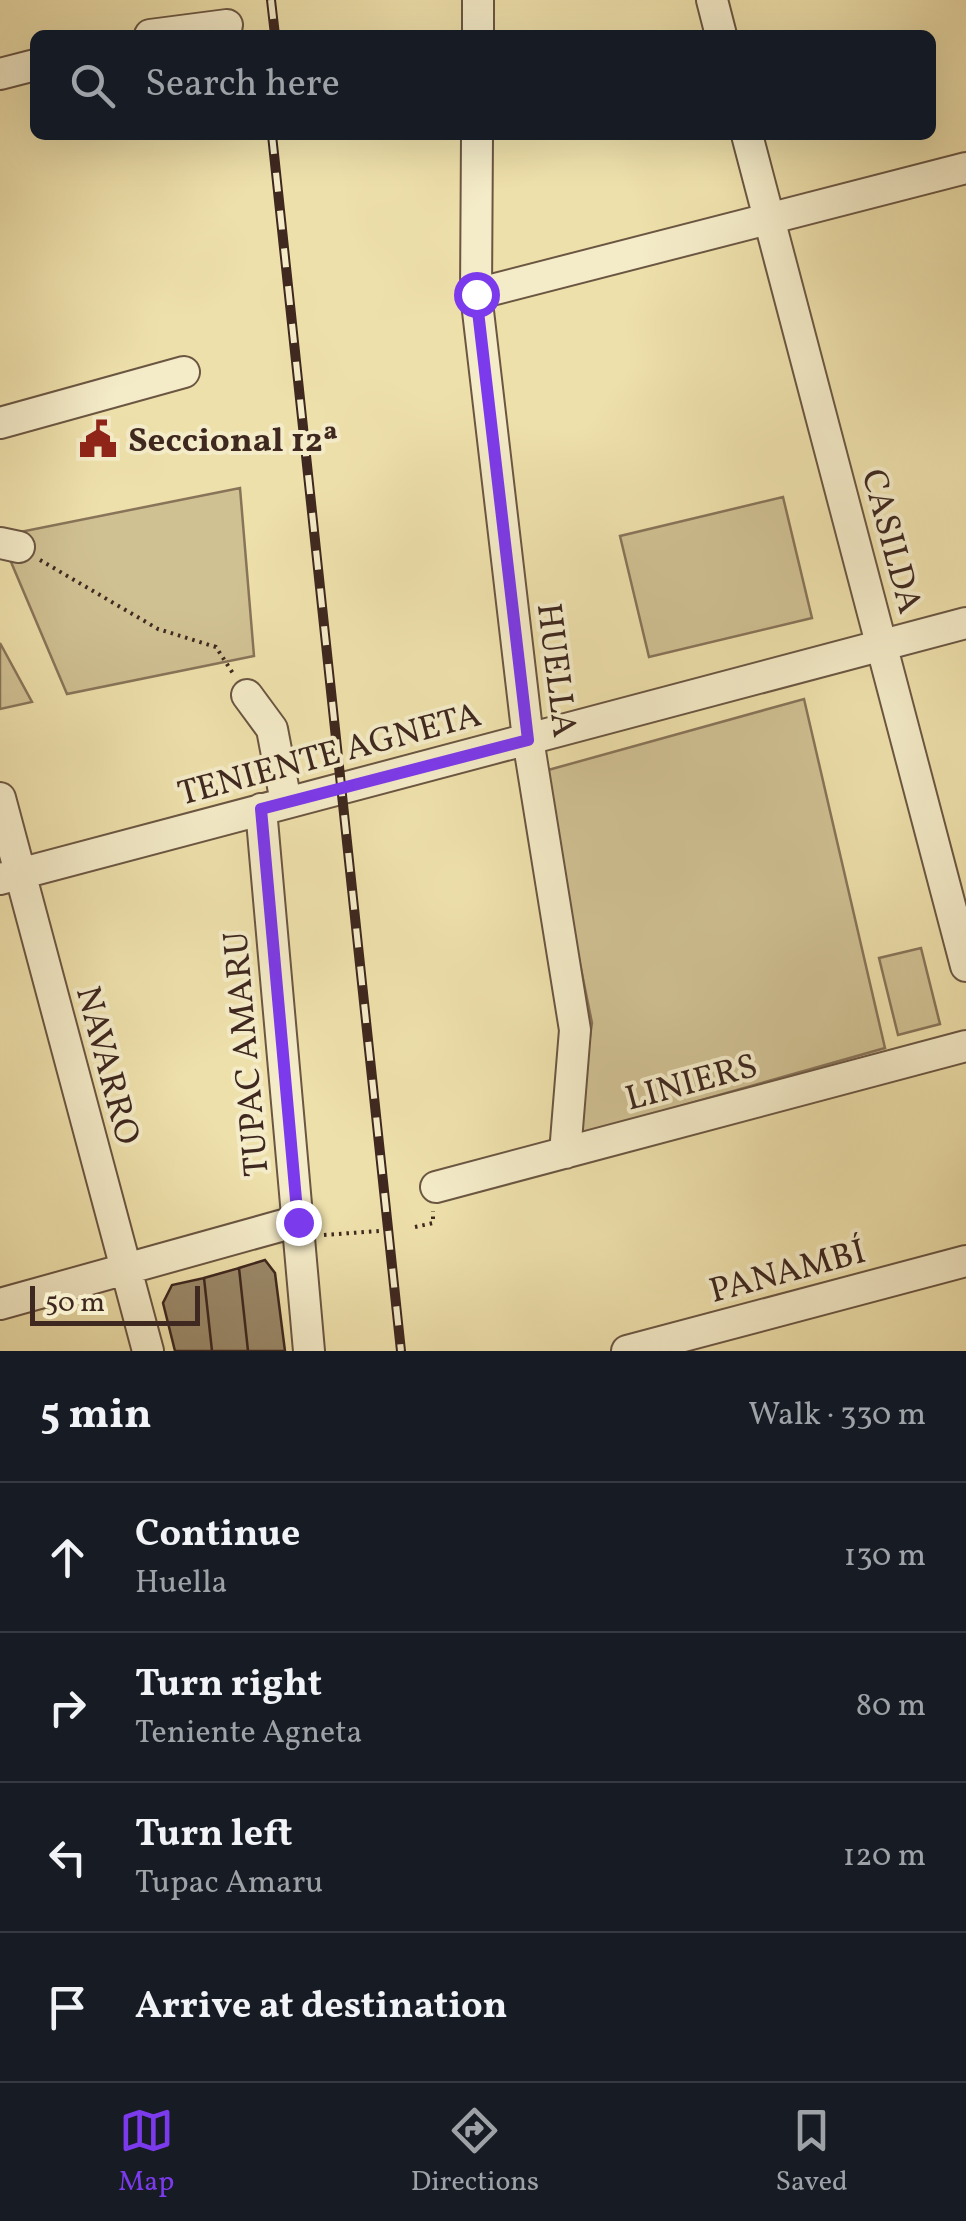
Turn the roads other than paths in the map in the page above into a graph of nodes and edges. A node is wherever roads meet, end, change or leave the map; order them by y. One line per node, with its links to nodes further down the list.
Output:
1 (478, 0): 5 (street)
2 (712, 0): 6 (street)
3 (227, 26): 4 (street)
4 (193, 30)
5 (478, 30)
6 (720, 30)
7 (30, 66): 8 (street)
8 (0, 74)
9 (477, 140): 13 (street, HUELLA)
10 (748, 140): 12 (street, CASILDA)
11 (966, 168): 12 (street)
12 (769, 217): 13 (street); 17 (street, CASILDA)
13 (476, 294): 19 (street, HUELLA)
14 (184, 372): 15 (street)
15 (0, 422)
16 (966, 623): 17 (street, TENIENTE AGNETA)
17 (882, 646): 19 (street, TENIENTE AGNETA); 23 (street, CASILDA)
18 (248, 694): 21 (street, TUPAC AMARU)
19 (528, 740): 21 (street, TENIENTE AGNETA); 25 (street, HUELLA)
20 (0, 798): 22 (street, NAVARRO)
21 (274, 806): 22 (street, TENIENTE AGNETA); 27 (street, TUPAC AMARU)
22 (9, 876): 29 (street, NAVARRO)
23 (966, 966)
24 (966, 1046): 25 (street, LINIERS)
25 (566, 1153): 26 (street, LINIERS)
26 (436, 1187)
27 (298, 1229): 29 (street); 32 (street, TUPAC AMARU)
28 (966, 1261): 33 (street, PANAMBÍ)
29 (125, 1269): 30 (street); 31 (street, NAVARRO)
30 (0, 1304)
31 (148, 1351)
32 (309, 1351)
33 (628, 1351)

